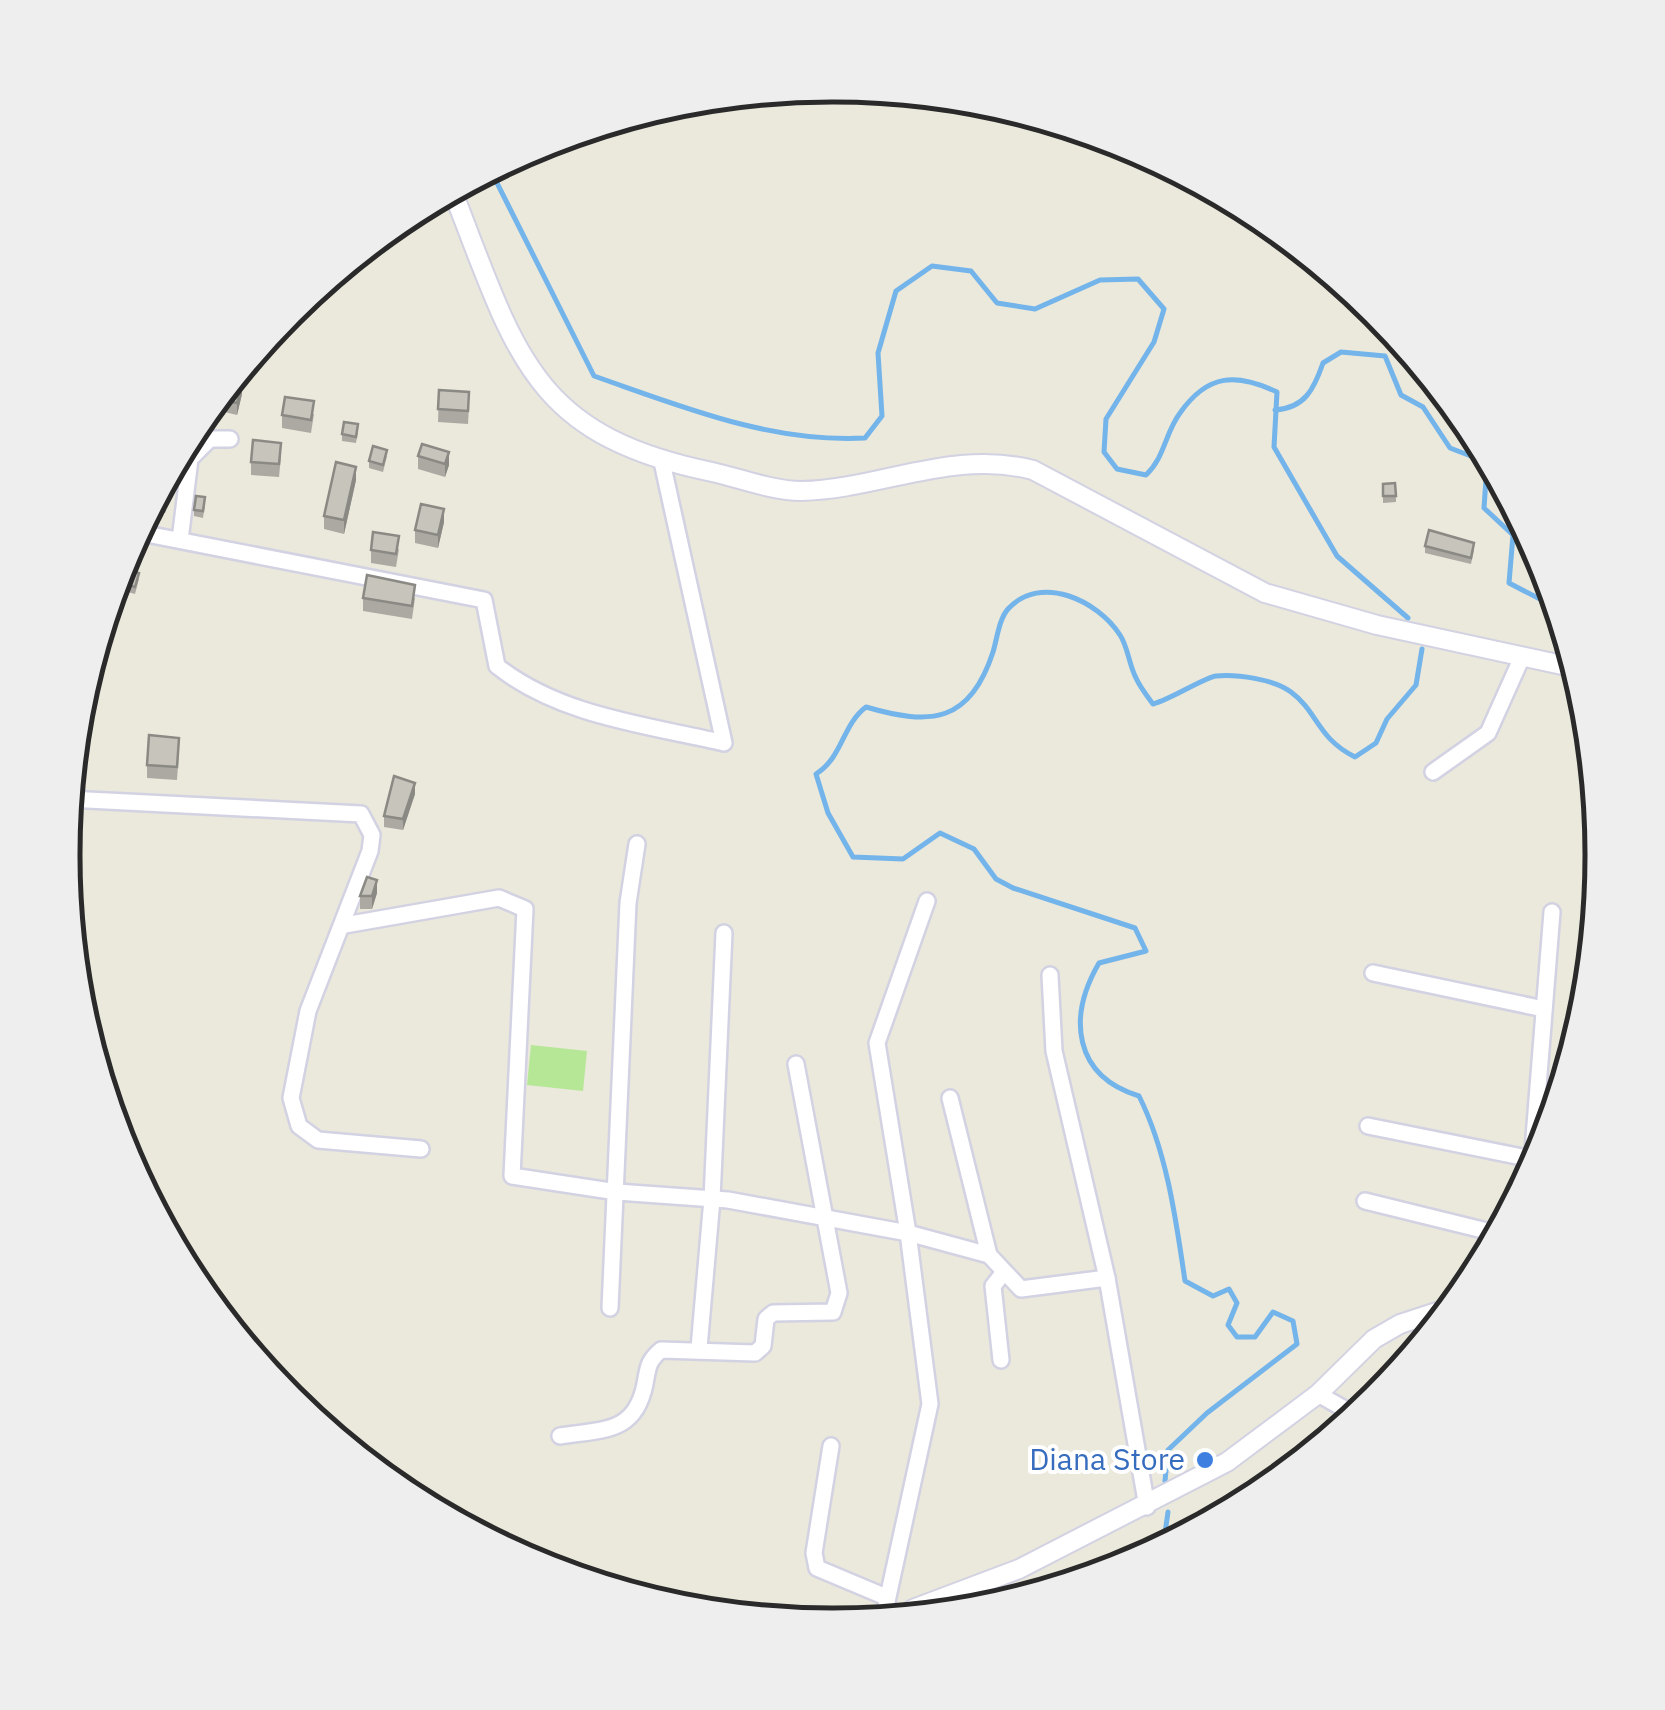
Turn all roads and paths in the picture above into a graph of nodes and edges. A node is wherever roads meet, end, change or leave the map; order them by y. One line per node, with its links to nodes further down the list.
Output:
1 (456, 203): 4 (street)
2 (230, 439): 3 (street)
3 (199, 450)
4 (662, 462): 7 (street); 8 (street)
5 (189, 466): 7 (street)
6 (152, 535): 7 (street)
7 (180, 540)
8 (1522, 658): 9 (street); 10 (street)
9 (1560, 665)
10 (1433, 772)
11 (83, 799): 15 (street)
12 (637, 844): 26 (street)
13 (926, 901): 31 (street)
14 (1552, 912): 19 (street)
15 (344, 925): 24 (street); 26 (street)
16 (724, 933): 27 (street)
17 (1373, 973): 19 (street)
18 (1050, 975): 34 (street)
19 (1544, 1008): 23 (street)
20 (796, 1064): 29 (street)
21 (950, 1098): 32 (street)
22 (1368, 1126): 25 (street)
23 (1534, 1126)
24 (421, 1149)
25 (1518, 1164)
26 (617, 1192): 27 (street); 35 (street)
27 (712, 1198): 29 (street); 37 (street)
28 (1364, 1201): 30 (street)
29 (826, 1220): 31 (street); 37 (street)
30 (1484, 1230)
31 (908, 1233): 32 (street); 44 (street)
32 (989, 1255): 33 (street)
33 (1004, 1272): 34 (street); 38 (street)
34 (1107, 1278): 43 (street)
35 (610, 1308)
36 (1427, 1316): 39 (street)
37 (700, 1348): 41 (street)
38 (1002, 1360)
39 (1318, 1394): 40 (street); 43 (street)
40 (1343, 1408)
41 (560, 1436)
42 (832, 1446): 44 (street)
43 (1147, 1507): 45 (street)
44 (886, 1597): 46 (street)
45 (937, 1600)
46 (885, 1606)

